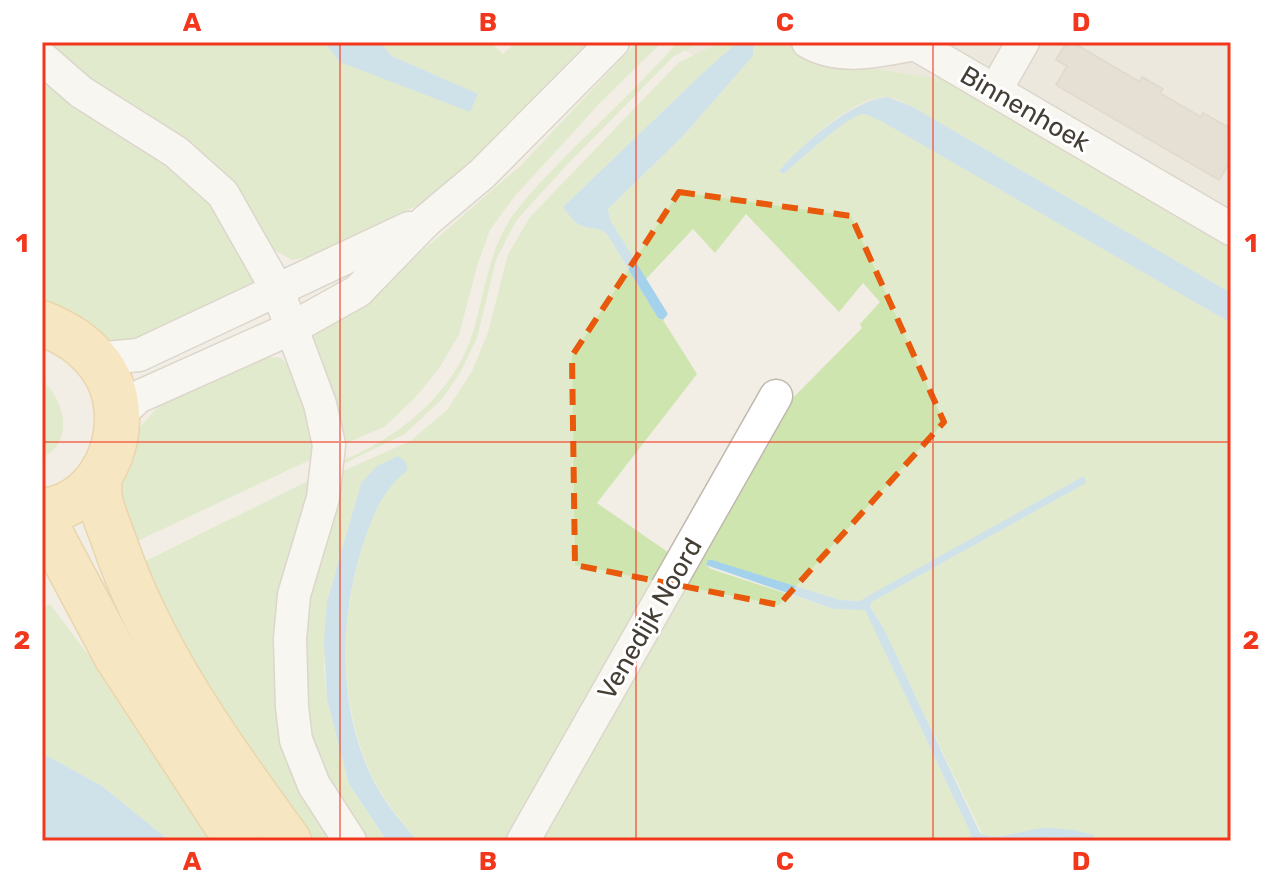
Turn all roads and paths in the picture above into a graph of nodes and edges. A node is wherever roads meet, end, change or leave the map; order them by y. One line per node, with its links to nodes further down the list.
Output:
1 (613, 42): 6 (street)
2 (808, 42): 5 (street, Binnenhoek)
3 (1023, 42): 5 (street)
4 (42, 58): 8 (street)
5 (995, 91): 7 (street, Binnenhoek)
6 (426, 221): 8 (street); 9 (street)
7 (1231, 229)
8 (278, 291): 9 (street); 10 (street)
9 (292, 328): 12 (street); 19 (street)
10 (59, 343): 12 (main road); 13 (main road)
11 (776, 396): 20 (street, Venedijk Noord)
12 (117, 424): 13 (main road)
13 (67, 490): 18 (main road)
14 (42, 527): 16 (main road)
15 (42, 556): 16 (main road)
16 (116, 656): 17 (main road)
17 (237, 841)
18 (289, 841)
19 (350, 841)
20 (523, 841)

